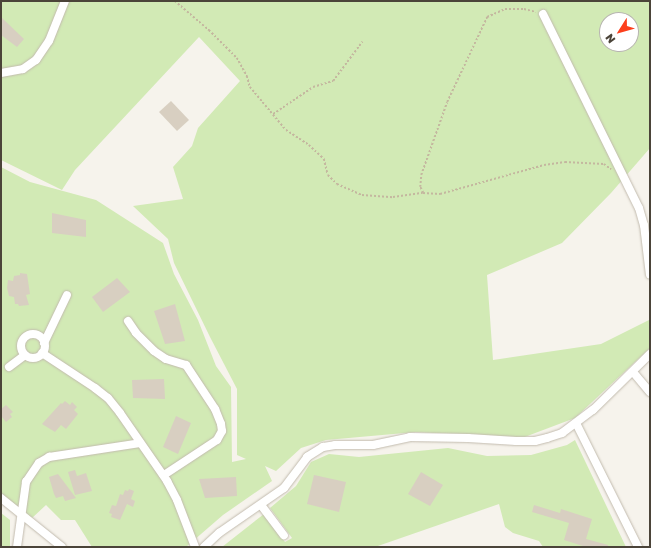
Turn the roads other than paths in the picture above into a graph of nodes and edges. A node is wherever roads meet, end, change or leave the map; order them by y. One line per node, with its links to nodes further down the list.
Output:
1 (65, 1): 3 (street)
2 (543, 14): 4 (street)
3 (1, 73)
4 (650, 275)
5 (68, 295): 7 (street)
6 (128, 321): 16 (street)
7 (44, 343): 8 (street); 9 (street)
8 (42, 353): 9 (street); 15 (street)
9 (25, 354): 11 (street)
10 (650, 354): 12 (street)
11 (9, 367)
12 (633, 372): 13 (street); 14 (street)
13 (650, 392)
14 (576, 423): 18 (street); 25 (street)
15 (140, 443): 16 (street); 19 (street)
16 (164, 475): 23 (street)
17 (1, 498): 19 (street)
18 (261, 505): 20 (street); 24 (street)
19 (23, 516): 21 (street); 22 (street)
20 (284, 535)
21 (17, 547)
22 (62, 547)
23 (195, 547)
24 (204, 547)
25 (638, 547)

